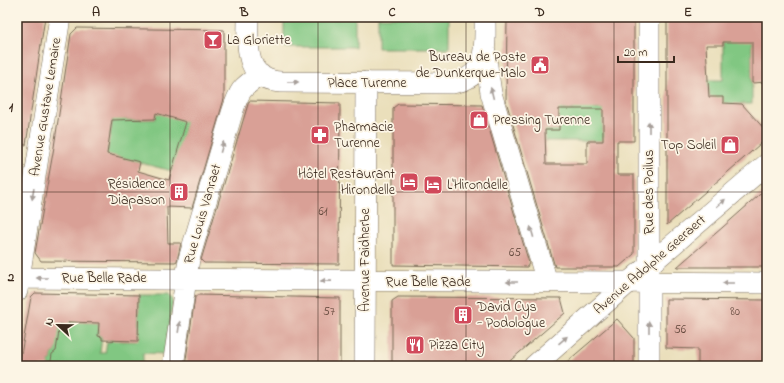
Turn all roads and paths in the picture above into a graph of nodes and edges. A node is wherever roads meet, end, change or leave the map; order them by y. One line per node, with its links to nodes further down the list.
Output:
1 (60, 17): 13 (street, Avenue Gustave Lemaire, one-way to 13)
2 (248, 17): 6 (street)
3 (485, 17): 5 (street, Place Turenne)
4 (649, 17): 9 (street, Rue des Poilus, one-way to 4)
5 (485, 51): 7 (street, Place Turenne); 12 (street, one-way to 5)
6 (261, 74): 7 (street, Place Turenne, one-way to 7); 10 (street, Rue Louis Vanraet, one-way to 6)
7 (366, 82): 11 (street, Avenue Faidherbe)
8 (767, 164): 9 (street, Avenue Adolphe Geeraert, one-way to 8)
9 (649, 274): 15 (street, Rue Belle Rade); 16 (street, Rue Belle Rade, one-way to 9); 21 (street, Rue des Poilus, one-way to 9)
10 (186, 279): 11 (street, Rue Belle Rade, one-way to 10); 13 (street, Rue Belle Rade, one-way to 13); 18 (street, Rue Louis Vanraet, one-way to 10)
11 (365, 281): 12 (street, Rue Belle Rade, one-way to 11); 19 (street, Avenue Faidherbe)
12 (547, 282): 14 (street, Rue Belle Rade)
13 (18, 283)
14 (575, 283): 15 (street, Rue Belle Rade); 17 (street)
15 (628, 283): 17 (street, Avenue Adolphe Geeraert)
16 (767, 283)
17 (586, 320): 20 (street, Avenue Adolphe Geeraert, one-way to 17)
18 (174, 366)
19 (365, 366)
20 (534, 366)
21 (649, 366)

